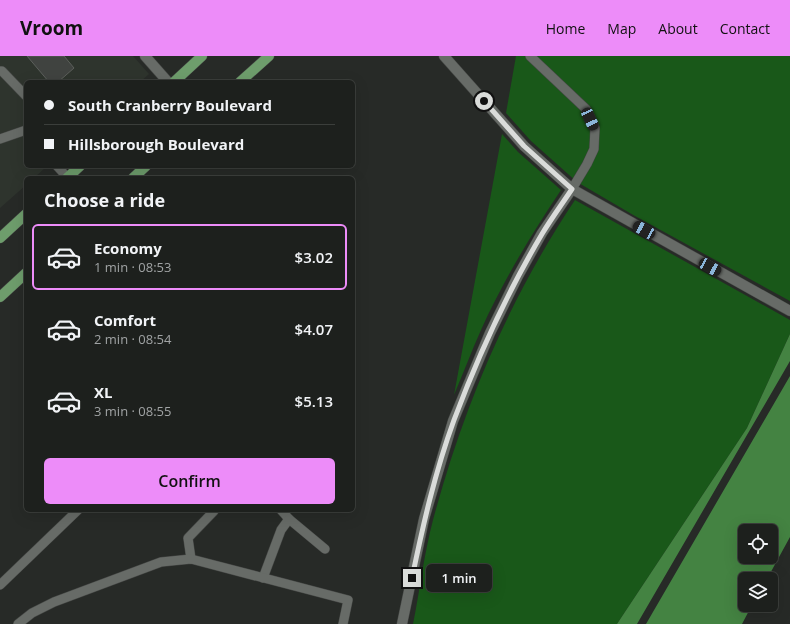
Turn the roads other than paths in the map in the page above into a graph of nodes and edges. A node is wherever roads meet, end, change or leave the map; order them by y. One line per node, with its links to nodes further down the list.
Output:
1 (145, 56): 7 (street)
2 (202, 56): 8 (main road)
3 (269, 56): 9 (main road)
4 (444, 56): 19 (street)
5 (530, 56): 19 (lane)
6 (0, 71): 10 (lane)
7 (166, 80)
8 (176, 80)
9 (242, 80)
10 (24, 94)
11 (24, 131): 12 (lane)
12 (0, 140)
13 (59, 168): 16 (lane)
14 (78, 168): 17 (main road)
15 (144, 168): 18 (main road)
16 (65, 176)
17 (69, 176)
18 (135, 176)
19 (572, 189): 24 (street); 35 (street)
20 (24, 216): 21 (main road)
21 (0, 238)
22 (24, 275): 23 (main road)
23 (0, 296)
24 (790, 311)
25 (76, 512): 32 (lane)
26 (213, 512): 30 (lane)
27 (283, 512): 28 (lane)
28 (289, 519): 29 (lane); 31 (lane)
29 (325, 549)
30 (191, 559): 31 (lane); 33 (lane)
31 (263, 578): 34 (lane)
32 (0, 585)
33 (18, 624)
34 (343, 624)
35 (402, 624)

